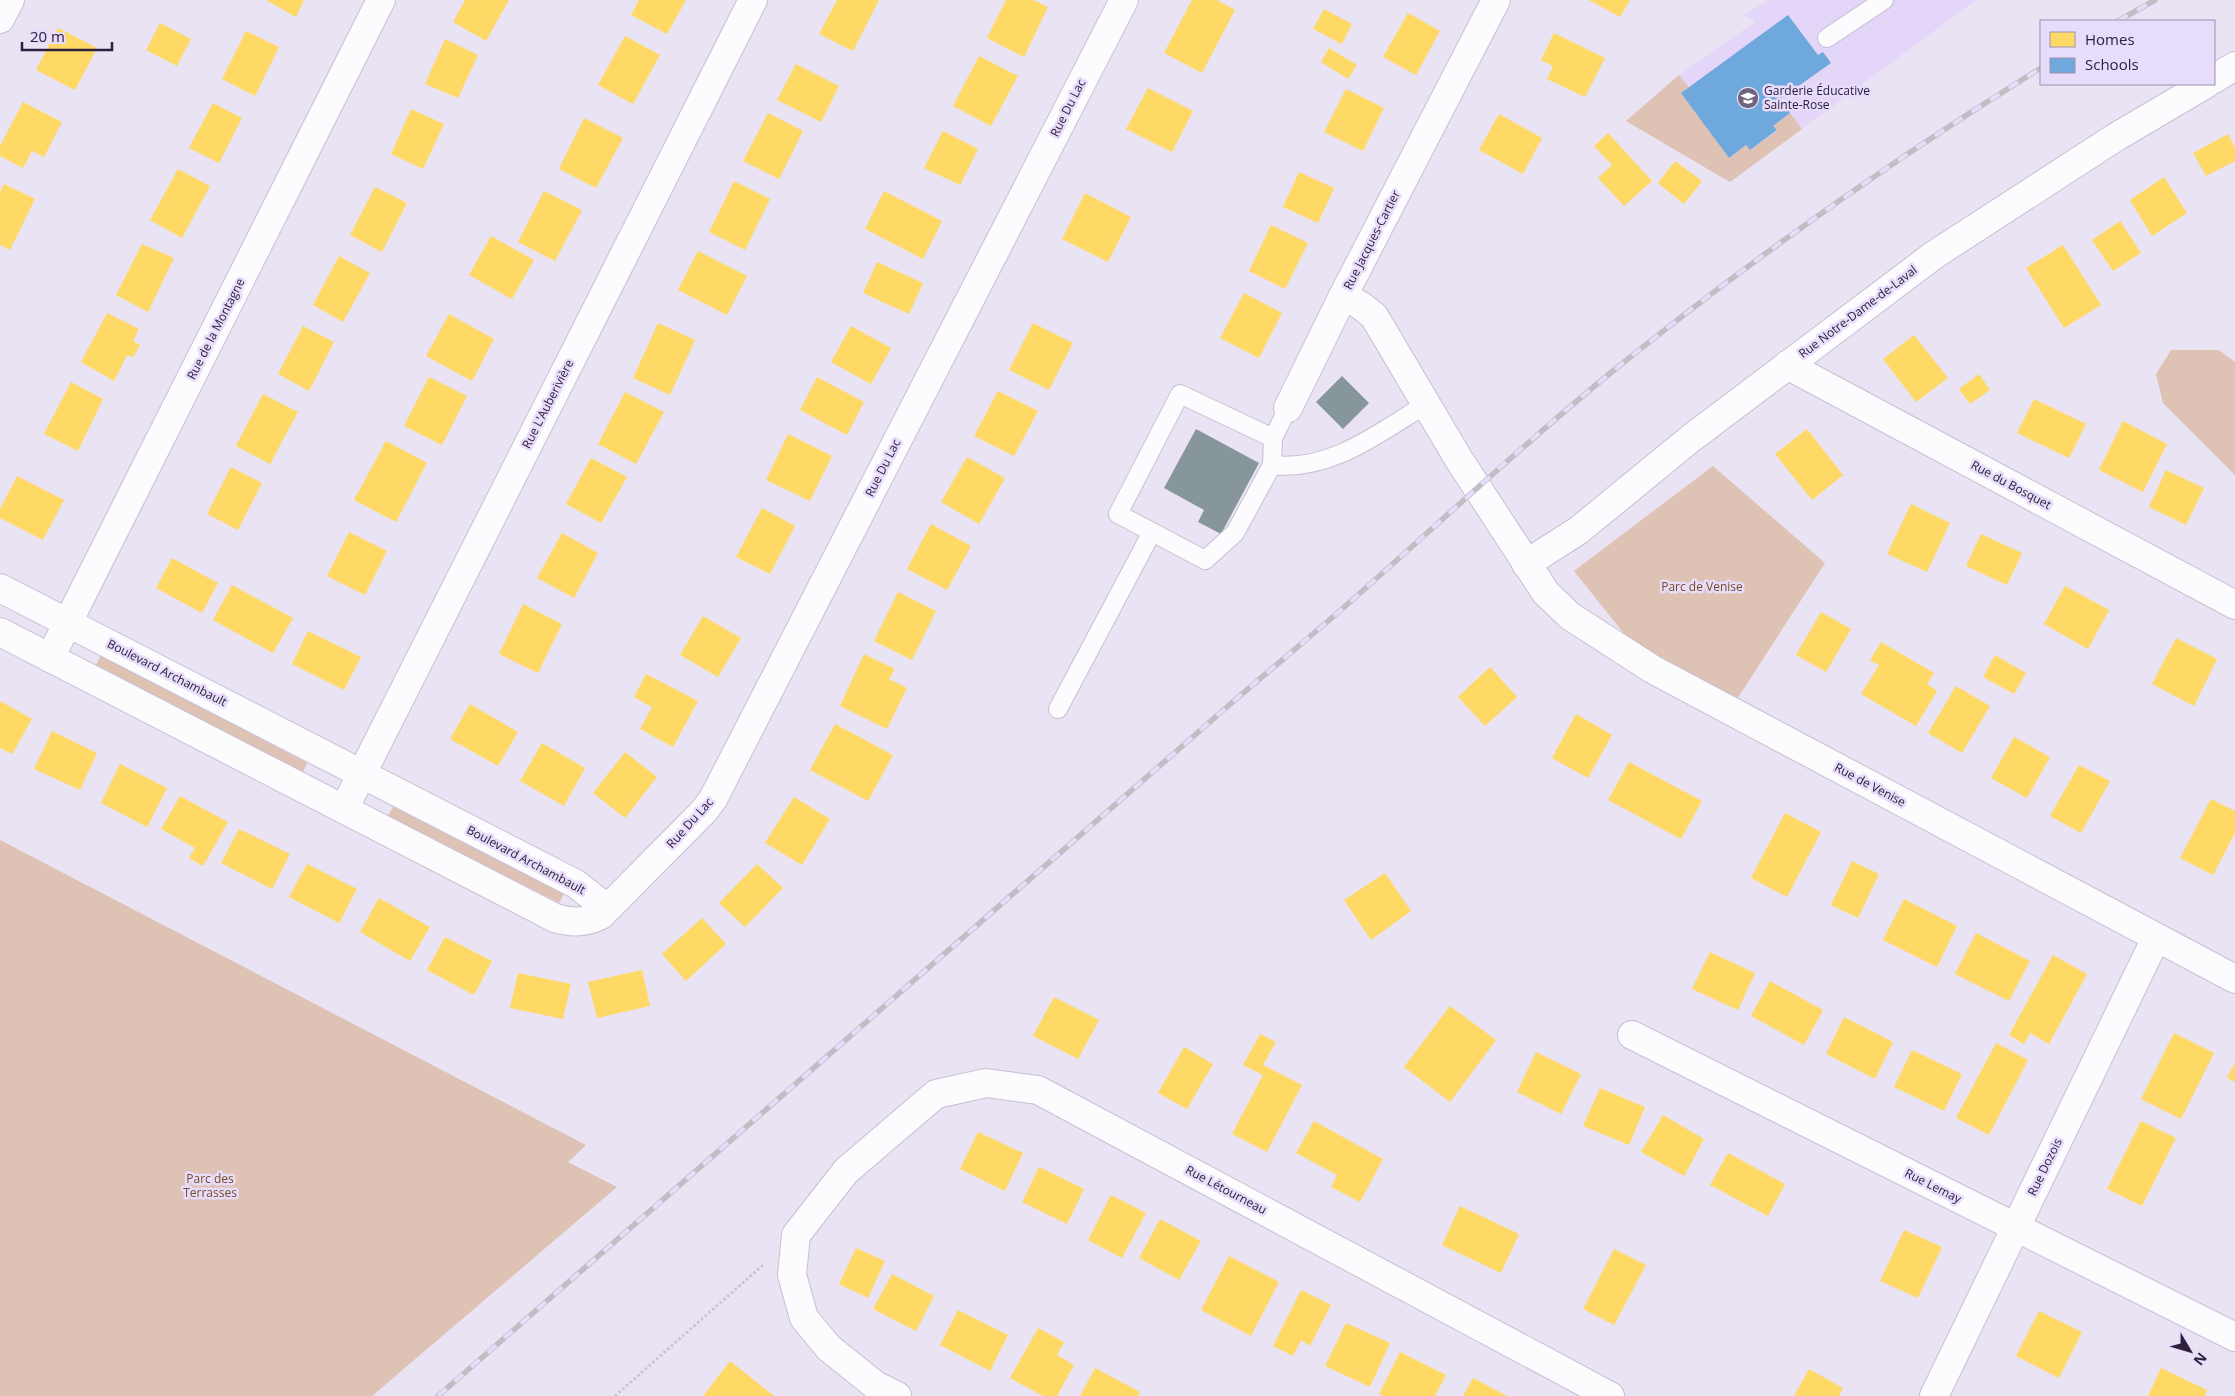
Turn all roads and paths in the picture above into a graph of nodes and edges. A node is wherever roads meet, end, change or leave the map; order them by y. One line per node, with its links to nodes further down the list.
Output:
1 (10, 0): 7 (street)
2 (381, 0): 22 (street, Rue de la Montagne)
3 (753, 0): 26 (street, Rue L'Auberivière)
4 (1124, 0): 28 (street, Rue Du Lac)
5 (1496, 0): 12 (street, Rue Jacques-Cartier)
6 (1884, 0): 8 (lane)
7 (0, 19)
8 (1827, 38)
9 (2235, 66): 10 (street)
10 (2215, 78)
11 (2204, 85): 13 (street, Rue Notre-Dame-de-Laval)
12 (1343, 296): 14 (street, Rue Jacques-Cartier); 15 (street)
13 (1787, 365): 19 (street, Rue Notre-Dame-de-Laval); 21 (street, Rue du Bosquet)
14 (1426, 404): 17 (lane); 19 (street, Rue Jacques-Cartier)
15 (1288, 408): 16 (lane)
16 (1273, 438): 17 (lane); 18 (lane)
17 (1272, 465): 18 (lane)
18 (1152, 532): 25 (lane)
19 (1526, 564): 29 (street, Rue de Venise)
20 (0, 588): 22 (street, Boulevard Archambault)
21 (2235, 605)
22 (68, 622): 24 (street, Rue de la Montagne); 26 (street, Boulevard Archambault)
23 (0, 632): 24 (street)
24 (50, 658): 27 (street)
25 (1058, 709)
26 (362, 772): 27 (street, Rue L'Auberivière); 28 (street, Boulevard Archambault)
27 (344, 809): 28 (street)
28 (604, 909)
29 (2156, 938): 30 (street, Rue de Venise); 32 (street, Rue Dozois)
30 (2235, 979)
31 (1632, 1035): 32 (street, Rue Lemay)
32 (2016, 1228): 34 (street, Rue Lemay); 38 (street, Rue Dozois)
33 (796, 1235): 35 (path); 36 (street); 37 (street, Rue Létourneau)
34 (2235, 1337)
35 (615, 1396)
36 (897, 1396)
37 (1610, 1396)
38 (1934, 1396)

